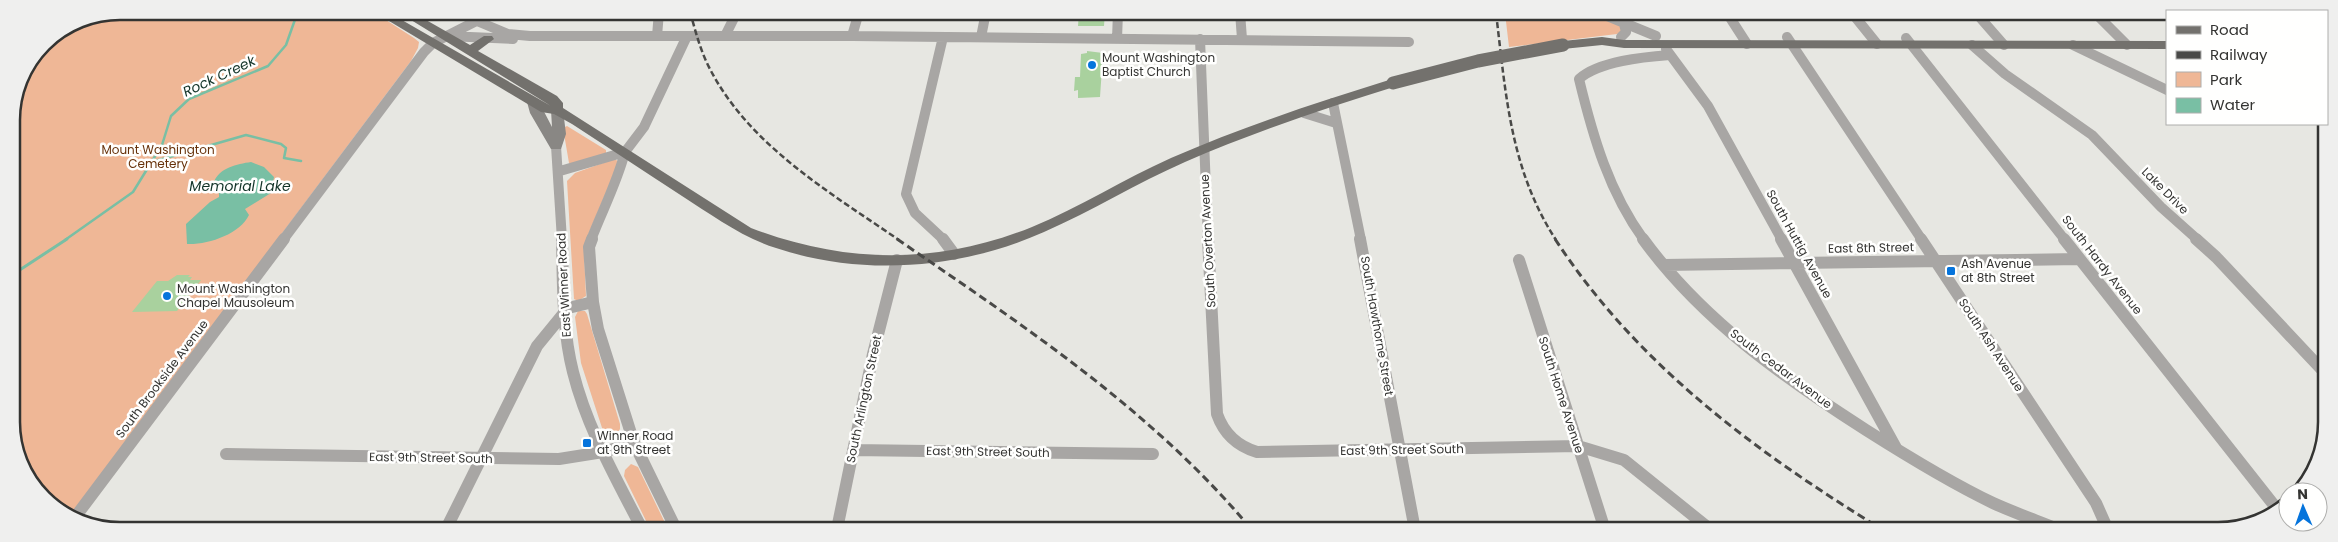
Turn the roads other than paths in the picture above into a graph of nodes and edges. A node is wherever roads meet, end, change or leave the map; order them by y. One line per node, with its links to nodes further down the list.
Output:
1 (394, 20): 41 (main road)
2 (418, 20): 17 (main road)
3 (480, 20): 15 (street)
4 (658, 20): 19 (street)
5 (733, 20): 21 (street)
6 (857, 20): 22 (street)
7 (984, 20): 24 (street)
8 (1118, 20): 27 (street)
9 (1241, 20): 30 (street)
10 (1615, 20): 16 (street)
11 (1731, 20): 32 (street)
12 (1858, 20): 35 (street)
13 (1982, 20): 38 (street)
14 (2102, 20): 40 (street)
15 (477, 22): 17 (street); 18 (street)
16 (1624, 24): 25 (street); 31 (street)
17 (447, 36): 26 (street); 41 (street); 45 (main road)
18 (530, 36): 19 (street); 26 (street)
19 (657, 36): 20 (street)
20 (687, 36): 21 (street); 57 (street)
21 (725, 36): 22 (street)
22 (852, 36): 23 (street)
23 (943, 37): 24 (street); 59 (street)
24 (981, 37): 27 (street)
25 (1621, 37): 31 (main road); 34 (main road)
26 (488, 39): 45 (main road)
27 (1117, 39): 28 (street)
28 (1200, 39): 30 (street); 56 (street, South Overton Avenue)
29 (2166, 39): 40 (main road)
30 (1242, 40): 39 (street)
31 (1659, 40): 32 (main road); 34 (main road); 46 (street)
32 (1745, 40): 33 (main road)
33 (1789, 40): 35 (main road); 62 (street, South Ash Avenue)
34 (1602, 41): 51 (main road, bridge)
35 (1874, 41): 36 (main road)
36 (1908, 41): 37 (main road); 60 (street, South Hardy Avenue)
37 (1949, 41): 38 (main road); 43 (main road)
38 (2001, 41): 42 (main road); 43 (main road)
39 (1408, 42)
40 (2124, 42): 42 (main road); 42 (main road); 44 (main road)
41 (433, 43): 48 (main road); 80 (street, South Brookside Avenue)
42 (2063, 43): 49 (street)
43 (1972, 45): 68 (street, Lake Drive)
44 (2166, 46)
45 (471, 50): 47 (main road)
46 (1670, 55): 63 (street, South Huttig Avenue); 65 (street, South Cedar Avenue)
47 (518, 78): 48 (main road); 52 (main road)
48 (505, 85): 50 (main road)
49 (2166, 90)
50 (533, 102): 52 (main road); 55 (street, East Winner Road)
51 (1333, 103): 53 (main road); 54 (street, South Hawthorne Street)
52 (558, 110): 55 (street, East Winner Road); 57 (main road)
53 (1304, 114): 54 (street); 56 (main road)
54 (1336, 123): 73 (street, South Hawthorne Street)
55 (556, 146): 58 (street, East Winner Road)
56 (1202, 150): 59 (main road); 69 (street, South Overton Avenue)
57 (625, 152): 58 (street); 64 (main road); 66 (street)
58 (560, 171): 67 (street, East Winner Road)
59 (954, 254): 64 (main road)
60 (2079, 259): 62 (street, East 8th Street); 79 (street, South Hardy Avenue)
61 (1519, 260): 71 (street, South Home Avenue)
62 (1936, 261): 63 (street, East 8th Street); 89 (street, South Ash Avenue)
63 (1793, 263): 65 (street, East 8th Street); 74 (street, South Huttig Avenue)
64 (896, 265): 72 (street, South Arlington Street)
65 (1664, 265): 74 (street, South Cedar Avenue)
66 (594, 302): 67 (street); 70 (street)
67 (564, 311): 75 (street, East Winner Road); 78 (street)
68 (2318, 366)
69 (1230, 438): 73 (street, East 9th Street South)
70 (634, 443): 75 (street, East 9th Street South); 83 (street)
71 (1578, 446): 73 (street, East 9th Street South); 86 (street, South Home Avenue); 87 (street, East 9th Street South)
72 (853, 450): 77 (street, East 9th Street South); 84 (street, South Arlington Street)
73 (1400, 450): 85 (street, South Hawthorne Street)
74 (1897, 450): 88 (street, South Cedar Avenue)
75 (603, 452): 78 (street, East 9th Street South); 82 (street, East Winner Road)
76 (226, 454): 78 (street, East 9th Street South)
77 (1153, 454)
78 (481, 459): 81 (street)
79 (2274, 505)
80 (79, 513)
81 (450, 522)
82 (638, 522)
83 (673, 522)
84 (839, 522)
85 (1414, 522)
86 (1602, 522)
87 (1701, 522)
88 (2040, 522)
89 (2104, 522)

